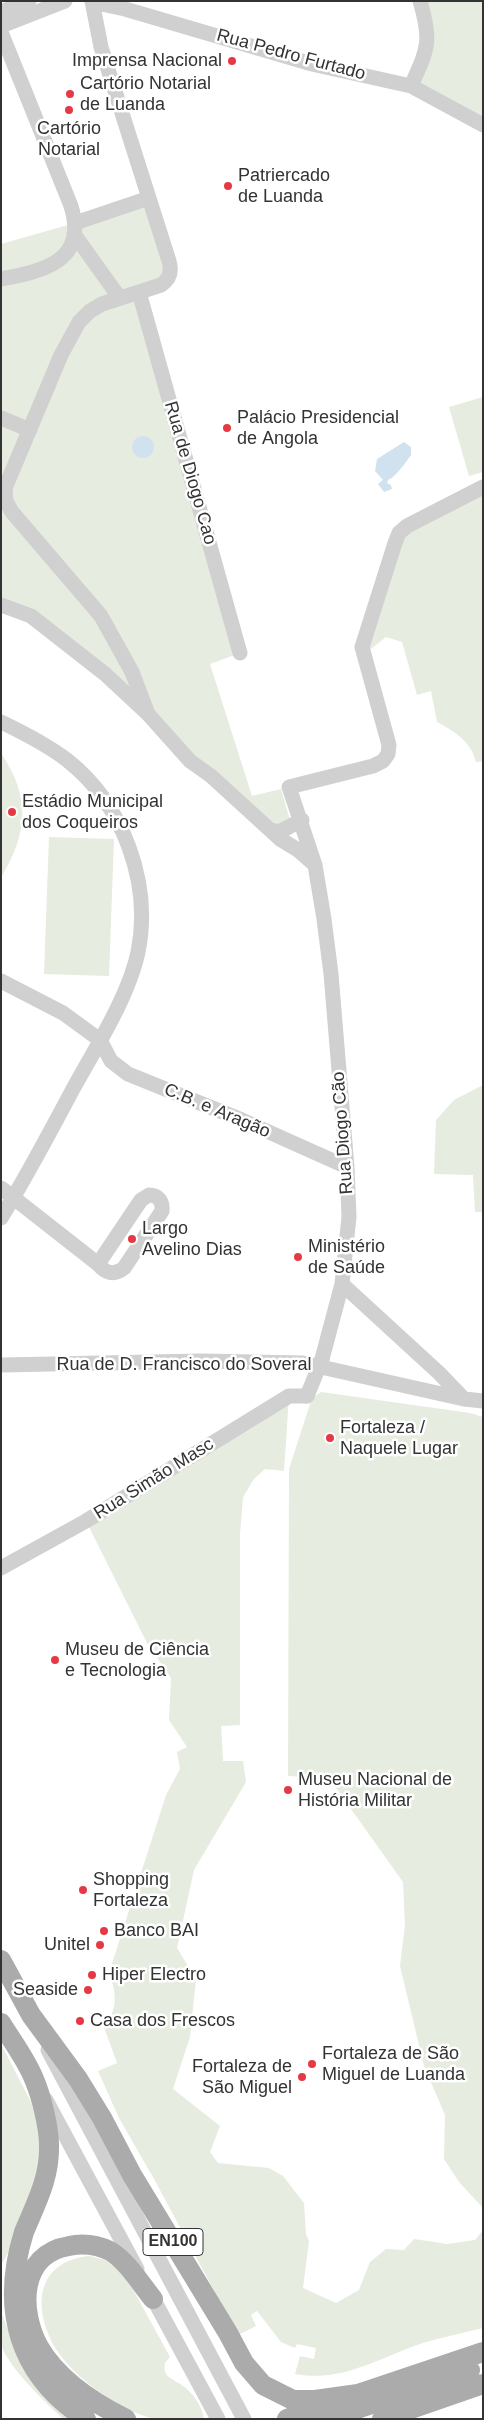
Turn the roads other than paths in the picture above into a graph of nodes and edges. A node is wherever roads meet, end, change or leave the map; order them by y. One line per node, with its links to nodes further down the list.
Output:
1 (30, 1): 5 (street)
2 (64, 1): 6 (street)
3 (420, 1): 8 (street)
4 (92, 2): 8 (street, Rua Pedro Furtado); 10 (street)
5 (1, 12)
6 (1, 26)
7 (1, 32): 11 (street)
8 (411, 86): 9 (street, Rua Pedro Furtado)
9 (483, 125)
10 (149, 198): 11 (street); 13 (street)
11 (75, 228): 12 (street); 14 (street)
12 (1, 279)
13 (139, 292): 14 (street); 19 (street, Rua de Diogo Cao)
14 (119, 297): 16 (street)
15 (1, 418): 16 (street)
16 (30, 430): 20 (street)
17 (483, 487): 22 (street)
18 (1, 605): 20 (street)
19 (240, 653)
20 (148, 714): 23 (street)
21 (1, 722): 26 (street)
22 (302, 820): 23 (street); 24 (street)
23 (271, 830): 24 (street)
24 (315, 866): 27 (street, Rua Diogo Cão)
25 (1, 980): 26 (street)
26 (100, 1040): 27 (street, C.B. e Aragão); 29 (street)
27 (347, 1167): 32 (street, Rua Diogo Cão)
28 (1, 1188): 29 (street)
29 (14, 1197): 30 (street); 31 (street)
30 (1, 1218)
31 (98, 1264): 31 (street)
32 (342, 1284): 34 (street, Rua Diogo Cão, bridge); 35 (street)
33 (1, 1365): 35 (street, Rua de D. Francisco do Soveral)
34 (307, 1396): 37 (street, Rua Simão Masc)
35 (464, 1399): 36 (street, Rua de D. Francisco do Soveral)
36 (483, 1401)
37 (24, 1557): 38 (street); 39 (street, Rua Simão Masc)
38 (1, 1561)
39 (1, 1568)
40 (1, 1960): 41 (main road, EN100)
41 (30, 2015): 48 (main road, EN100); 52 (street)
42 (1, 2023): 43 (main road)
43 (34, 2079): 44 (street); 49 (main road)
44 (153, 2299): 50 (main road); 51 (street)
45 (483, 2352): 48 (main road, EN100)
46 (483, 2367): 54 (main road)
47 (483, 2384): 55 (main road)
48 (358, 2394): 53 (main road)
49 (86, 2419)
50 (126, 2419)
51 (218, 2419)
52 (244, 2419)
53 (287, 2419)
54 (328, 2419)
55 (382, 2419)

